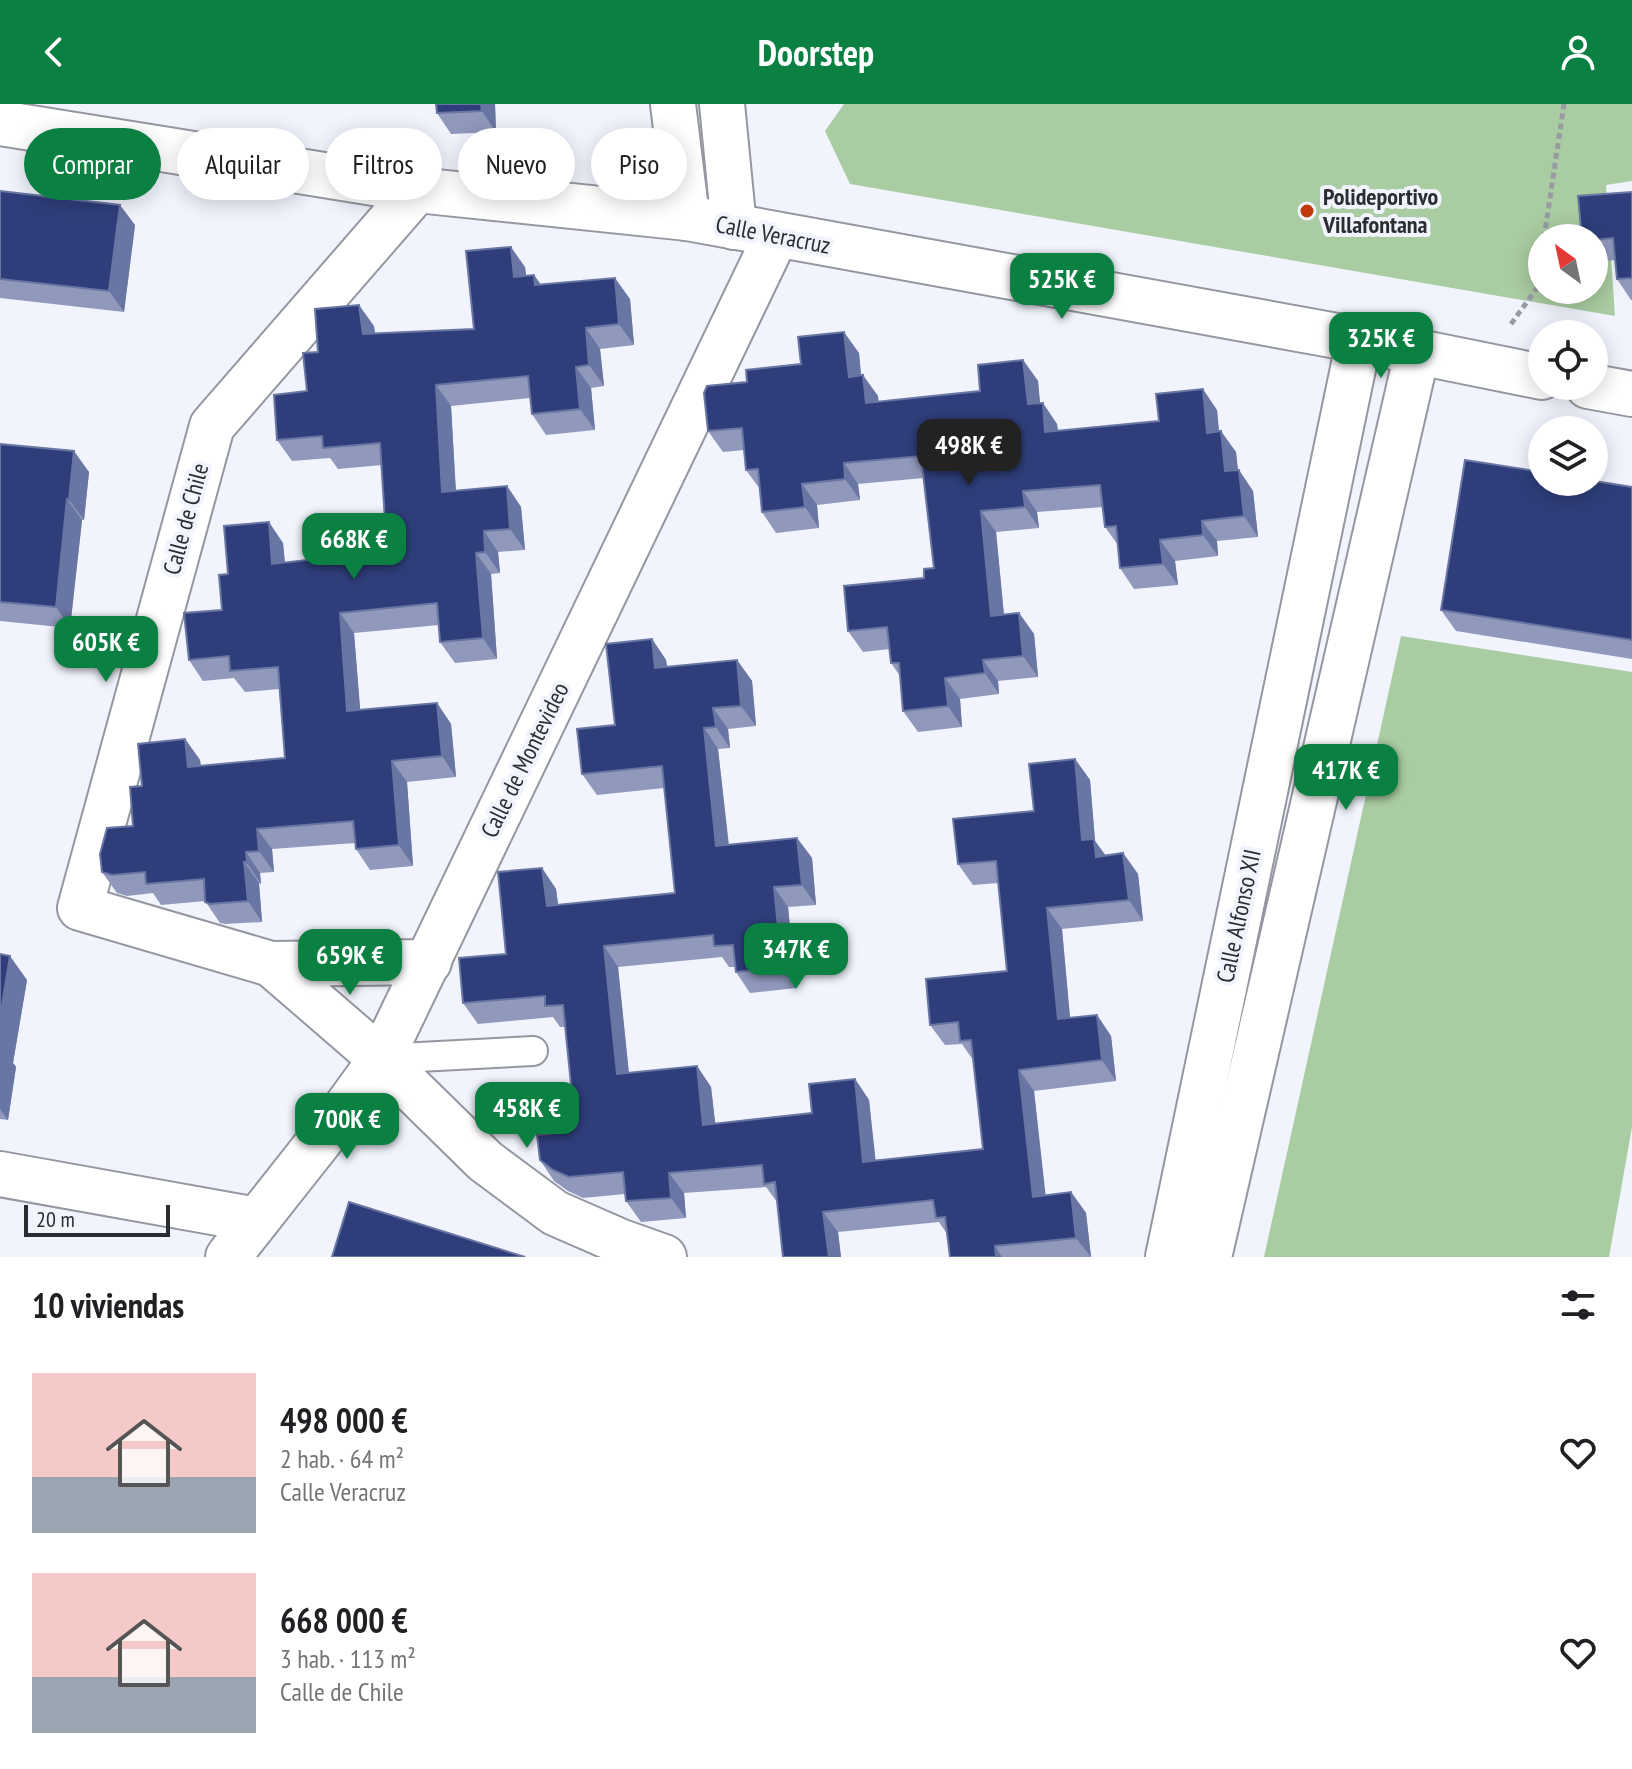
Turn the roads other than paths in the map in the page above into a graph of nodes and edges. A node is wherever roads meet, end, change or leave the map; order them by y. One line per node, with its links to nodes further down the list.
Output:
1 (673, 104): 7 (street)
2 (722, 104): 8 (street)
3 (0, 123): 4 (street, Calle Veracruz)
4 (325, 175)
5 (442, 193): 7 (street, Calle Veracruz)
6 (408, 200): 15 (street, Calle de Chile)
7 (687, 218): 8 (street, Calle Veracruz)
8 (755, 231): 9 (street, Calle Veracruz); 14 (street, Calle de Montevideo)
9 (1359, 340): 10 (street, Calle Veracruz); 22 (street, Calle Alfonso XII)
10 (1417, 353): 11 (street, Calle Veracruz); 23 (street, Calle Alfonso XII)
11 (1528, 374)
12 (1608, 390): 13 (street)
13 (1632, 394)
14 (429, 962): 15 (street, Calle de Chile); 17 (street, Calle de Montevideo)
15 (271, 964): 17 (street, Calle de Chile)
16 (533, 1051): 17 (lane)
17 (381, 1059): 19 (street, Calle de Montevideo); 21 (street, Calle de Chile)
18 (0, 1174): 19 (street)
19 (257, 1220): 20 (street, Calle de Montevideo)
20 (228, 1257)
21 (664, 1257)
22 (1168, 1257)
23 (1209, 1257)

